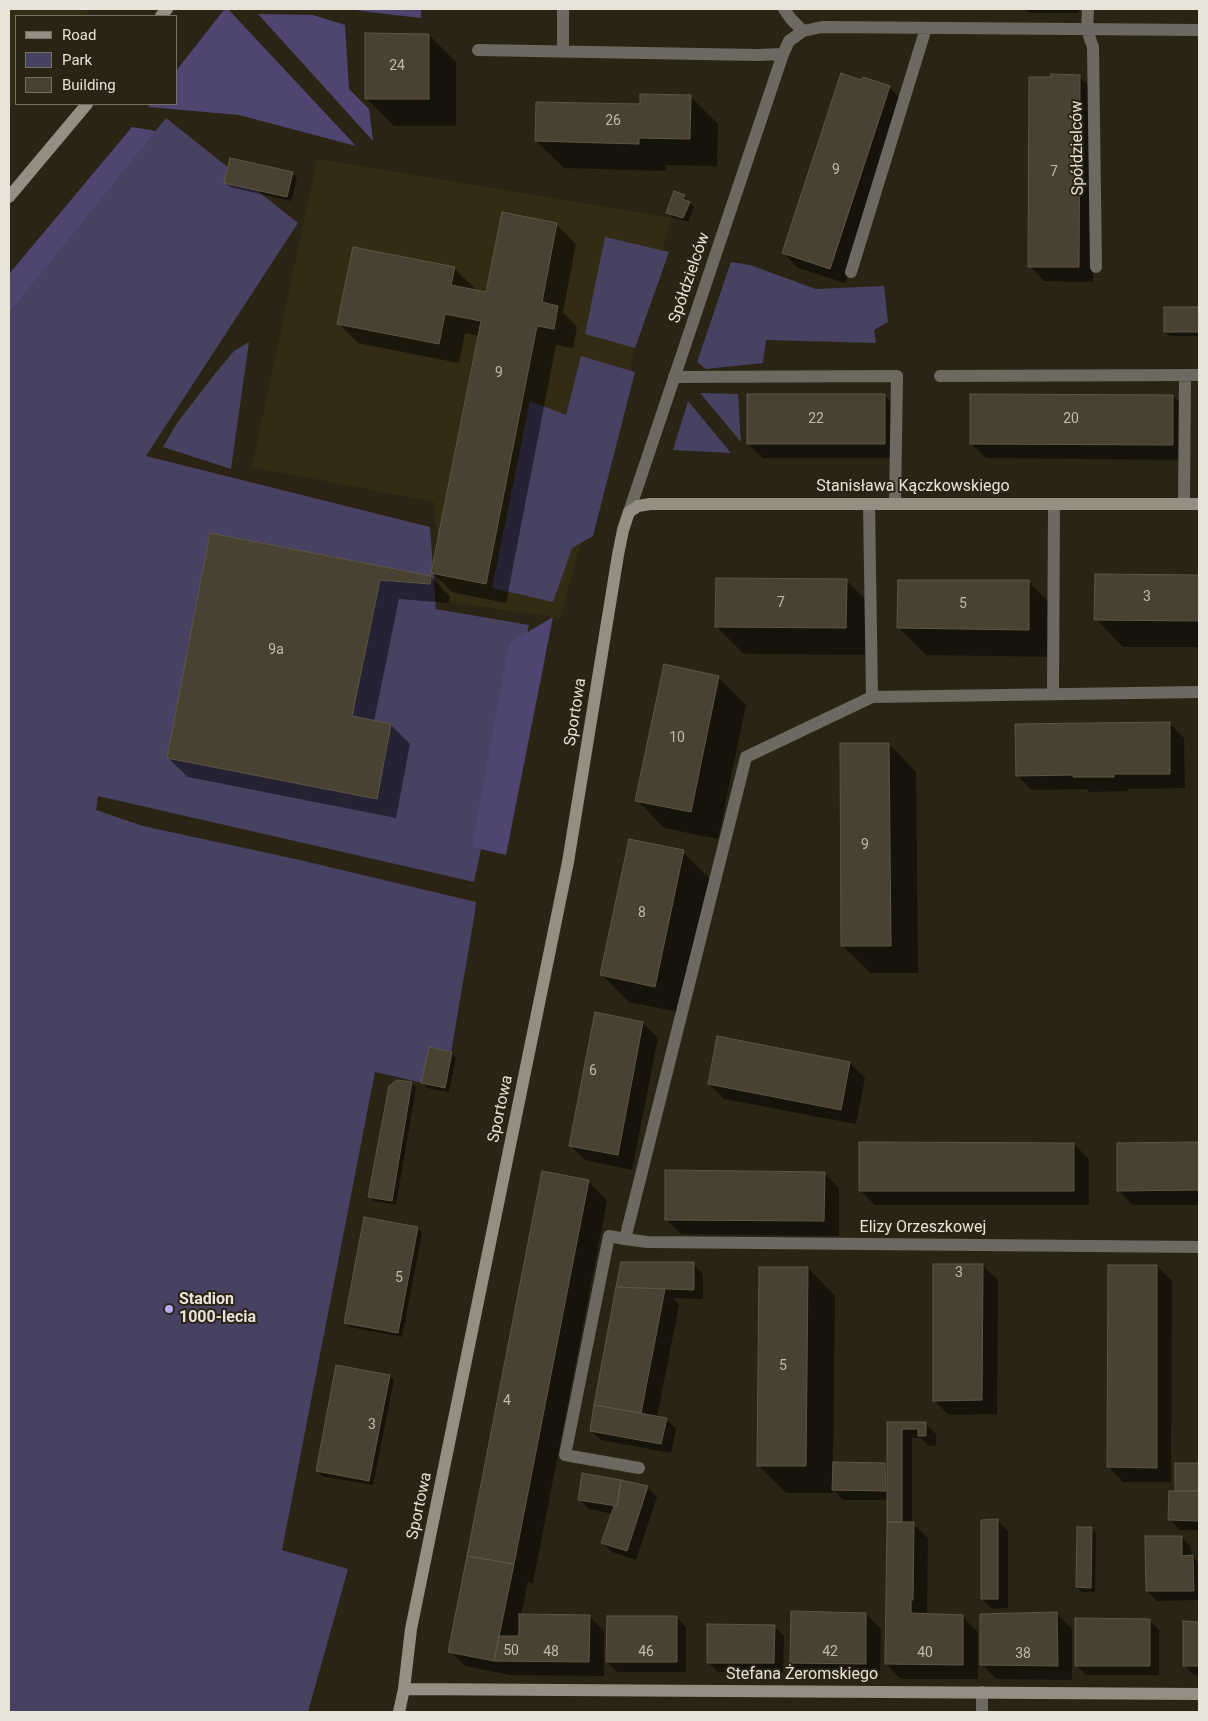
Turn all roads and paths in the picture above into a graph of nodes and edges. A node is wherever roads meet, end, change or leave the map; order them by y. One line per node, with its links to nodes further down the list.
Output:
1 (562, 9): 9 (street)
2 (784, 9): 7 (street)
3 (1088, 9): 5 (street, Spółdzielców)
4 (926, 28): 5 (street); 7 (street); 14 (street)
5 (1087, 30): 6 (street); 13 (street, Spółdzielców)
6 (1199, 30)
7 (803, 31): 10 (street, Spółdzielców)
8 (478, 50): 9 (street)
9 (563, 51): 10 (street)
10 (783, 54): 18 (street, Spółdzielców)
11 (86, 105): 12 (street)
12 (9, 197)
13 (1096, 267)
14 (851, 272)
15 (1185, 375): 16 (street); 17 (street); 22 (street)
16 (1199, 375)
17 (940, 376)
18 (674, 377): 20 (street); 24 (street, Spółdzielców)
19 (869, 504): 20 (street, Stanisława Kączkowskiego); 24 (street, Stanisława Kączkowskiego); 27 (street)
20 (895, 504): 21 (street, Stanisława Kączkowskiego)
21 (1054, 504): 22 (street, Stanisława Kączkowskiego); 26 (street)
22 (1184, 504): 23 (street, Stanisława Kączkowskiego)
23 (1199, 504)
24 (629, 512): 31 (street, Sportowa)
25 (1199, 692): 26 (street)
26 (1053, 694): 27 (street)
27 (872, 697): 28 (street)
28 (625, 1239): 29 (street, Elizy Orzeszkowej); 30 (street)
29 (1199, 1247)
30 (639, 1468)
31 (404, 1689): 32 (street, Stefana Żeromskiego); 34 (street, Sportowa)
32 (982, 1692): 33 (street, Stefana Żeromskiego); 35 (street)
33 (1199, 1694)
34 (399, 1712)
35 (982, 1712)

